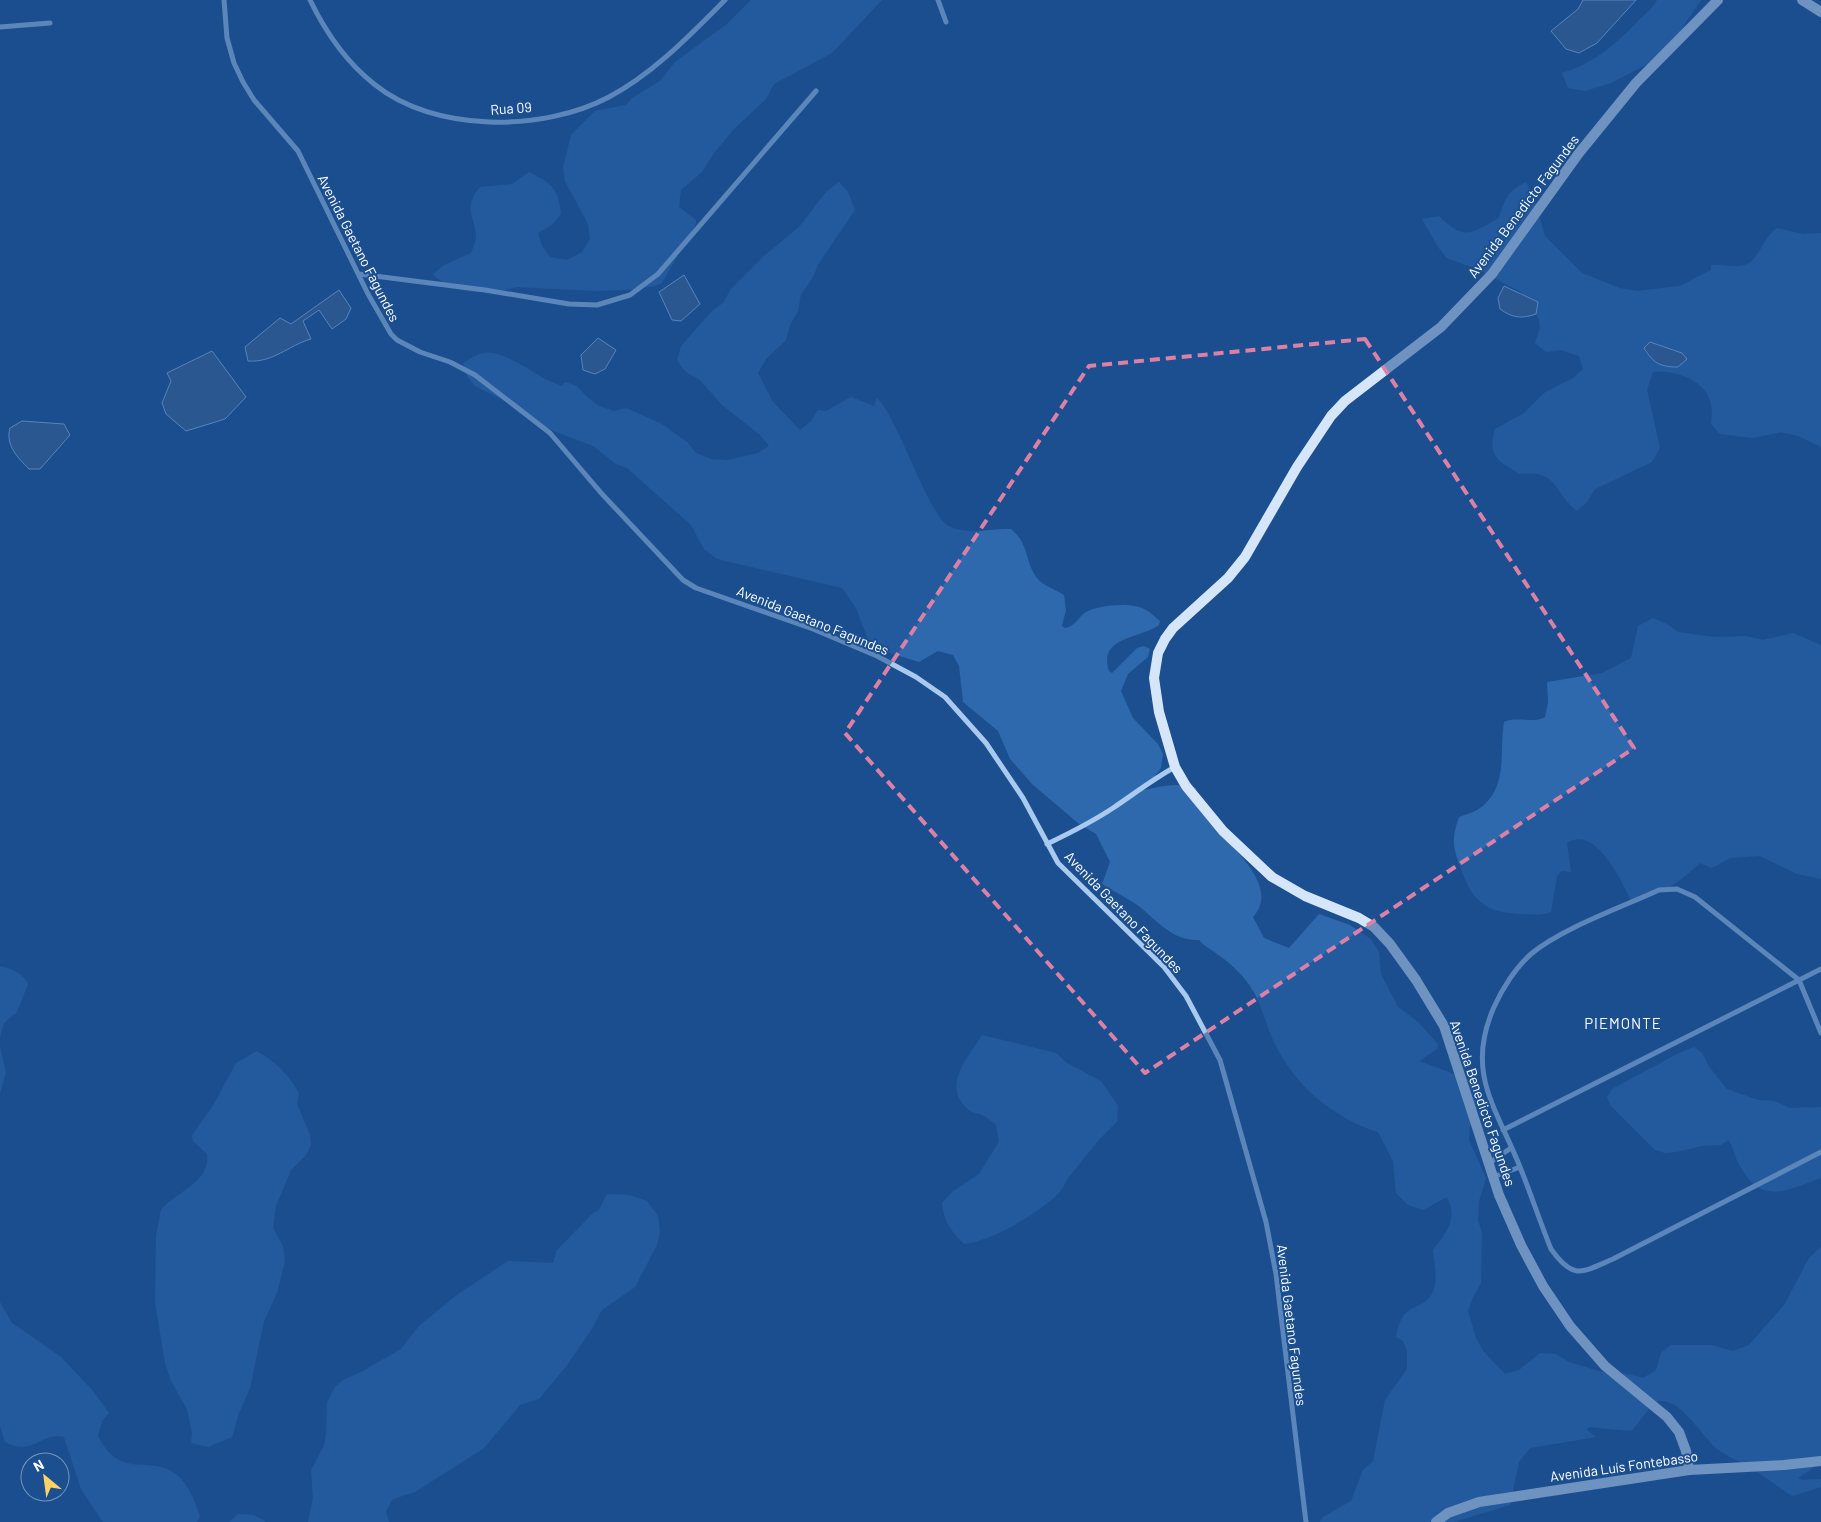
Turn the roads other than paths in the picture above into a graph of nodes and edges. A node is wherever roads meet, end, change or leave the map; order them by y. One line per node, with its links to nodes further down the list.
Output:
1 (224, 0): 12 (street, Avenida Gaetano Fagundes)
2 (310, 0): 3 (street, Rua 09)
3 (726, 0)
4 (938, 0): 8 (street)
5 (1718, 0): 13 (street, Avenida Benedicto Fagundes)
6 (1802, 0): 7 (street)
7 (1821, 12)
8 (946, 22)
9 (50, 23): 10 (street)
10 (0, 27)
11 (816, 91): 12 (street)
12 (359, 274): 14 (street, Avenida Gaetano Fagundes)
13 (1175, 767): 14 (street); 21 (street, Avenida Benedicto Fagundes)
14 (1047, 844): 26 (street, Avenida Gaetano Fagundes)
15 (1821, 969): 16 (street)
16 (1799, 980): 17 (street); 18 (street); 18 (street)
17 (1821, 1033)
18 (1503, 1130): 19 (street)
19 (1511, 1148): 21 (street); 22 (street)
20 (1821, 1152): 22 (street)
21 (1488, 1164): 23 (street, Avenida Benedicto Fagundes)
22 (1520, 1168): 23 (street)
23 (1493, 1177): 25 (street, Avenida Benedicto Fagundes)
24 (1821, 1461): 25 (street, Avenida Luís Fontebasso)
25 (1689, 1470): 27 (street, Avenida Luís Fontebasso)
26 (1306, 1522)
27 (1436, 1522)

